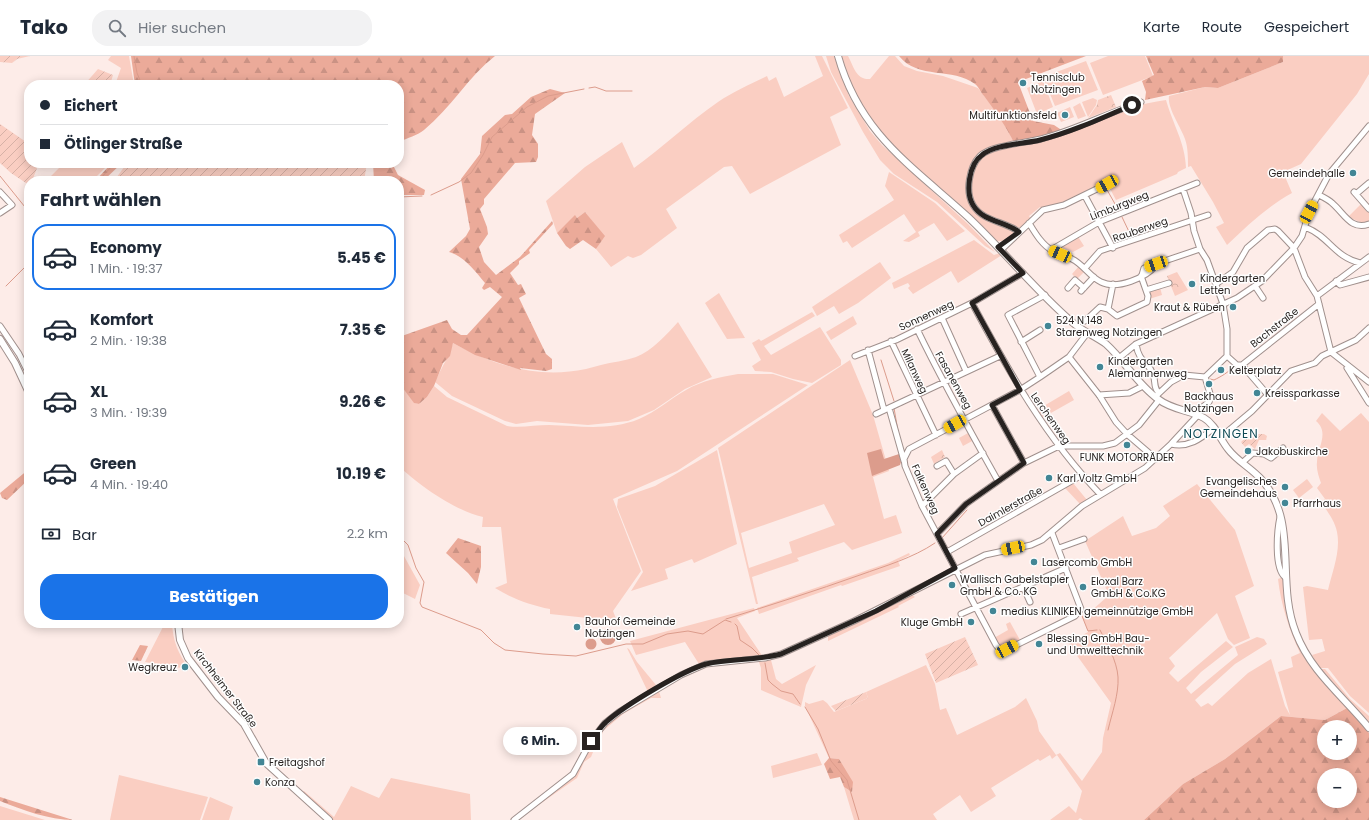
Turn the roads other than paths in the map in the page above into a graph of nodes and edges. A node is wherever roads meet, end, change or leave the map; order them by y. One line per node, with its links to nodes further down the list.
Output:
1 (838, 56): 22 (main road)
2 (1141, 102): 19 (street)
3 (1369, 126): 9 (street)
4 (1197, 183): 7 (street, Limburgweg)
5 (1369, 183): 11 (street)
6 (1107, 184): 10 (street)
7 (1183, 189): 14 (street); 15 (street, Limburgweg)
8 (0, 192): 12 (street)
9 (1318, 195): 17 (street); 18 (street)
10 (1085, 196): 15 (street); 16 (street)
11 (1369, 209)
12 (0, 213)
13 (1208, 215): 14 (street, Rauberweg)
14 (1193, 220): 20 (street, Rauberweg); 23 (street)
15 (1098, 222): 20 (street); 24 (street, Limburgweg)
16 (1029, 223): 19 (street); 24 (street)
17 (1369, 224)
18 (1305, 227): 21 (street); 26 (street)
19 (1017, 234): 22 (street)
20 (1113, 248): 27 (street, Rauberweg)
21 (1294, 248): 35 (street); 36 (street); 40 (street)
22 (1000, 249): 28 (main road)
23 (1200, 249): 29 (street); 35 (street)
24 (1050, 250): 27 (street)
25 (1369, 257): 26 (street)
26 (1360, 263): 32 (street)
27 (1084, 268): 31 (street)
28 (1023, 273): 39 (main road); 42 (street, Sonnenweg)
29 (1141, 276): 34 (street); 38 (street)
30 (1369, 276): 32 (street)
31 (1094, 277): 34 (street); 37 (street)
32 (1336, 281): 40 (street)
33 (1169, 283): 38 (street)
34 (1113, 284): 45 (street)
35 (1216, 284): 43 (street)
36 (1255, 286): 41 (street); 43 (street)
37 (1068, 288)
38 (1146, 290): 45 (street)
39 (1045, 295): 52 (main road); 55 (street)
40 (1317, 296): 44 (street)
41 (1263, 298)
42 (972, 303): 46 (street, Sonnenweg); 60 (street, Lerchenweg)
43 (1223, 304): 56 (street); 61 (street)
44 (1319, 304): 58 (street); 65 (street, Bachstraße)
45 (1108, 309): 47 (street)
46 (942, 318): 50 (street, Sonnenweg); 67 (street)
47 (1085, 321)
48 (0, 326): 64 (street)
49 (1369, 328): 58 (street)
50 (917, 329): 54 (street, Sonnenweg); 71 (street, Fasanenweg)
51 (1040, 330): 55 (street)
52 (1088, 332): 62 (street); 63 (main road)
53 (0, 339): 70 (main road)
54 (891, 341): 57 (street, Sonnenweg); 75 (street, Milanweg)
55 (1021, 342): 68 (street)
56 (1136, 344): 63 (street); 78 (street)
57 (868, 350): 59 (street, Sonnenweg); 81 (street)
58 (1331, 352): 66 (street); 77 (street)
59 (855, 356)
60 (1000, 356): 67 (street); 74 (street, Lerchenweg)
61 (1227, 356): 65 (street); 69 (street)
62 (1069, 357): 68 (street); 76 (street)
63 (1118, 358): 73 (main road)
64 (24, 365)
65 (1242, 365): 77 (street)
66 (1346, 365): 72 (street); 79 (street)
67 (966, 371): 71 (street)
68 (1040, 377): 74 (street)
69 (1205, 377): 78 (street); 83 (street)
70 (24, 382)
71 (942, 382): 75 (street); 84 (street, Fasanenweg)
72 (1369, 382)
73 (1143, 386): 76 (street); 78 (main road)
74 (1020, 390): 80 (street); 90 (street, Lerchenweg)
75 (917, 395): 81 (street); 86 (street, Milanweg)
76 (1099, 395): 87 (street)
77 (1268, 395): 88 (street)
78 (1158, 397): 83 (main road); 87 (street)
79 (1369, 403)
80 (992, 405): 84 (street); 95 (street)
81 (887, 409): 82 (street); 96 (street)
82 (876, 414)
83 (1198, 415): 85 (main road); 89 (street)
84 (965, 419): 86 (street); 92 (street, Fasanenweg)
85 (1214, 428): 88 (main road); 89 (street)
86 (936, 435): 96 (street, Falkenweg)
87 (1128, 435): 90 (street); 93 (street)
88 (1221, 437): 94 (main road)
89 (1171, 444): 93 (street)
90 (1059, 446): 95 (street); 99 (street, Lerchenweg)
91 (1283, 448): 94 (street)
92 (982, 453): 98 (street); 100 (street, Fasanenweg)
93 (1156, 459): 101 (street)
94 (1243, 462): 115 (main road)
95 (1024, 463): 100 (street)
96 (905, 466): 102 (street, Falkenweg)
97 (937, 466): 98 (street)
98 (954, 474): 102 (street)
99 (1082, 475): 101 (street, Lerchenweg); 107 (street, Daimlerstraße)
100 (998, 480): 104 (street)
101 (1100, 494): 103 (street)
102 (922, 506): 104 (street, Falkenweg)
103 (1052, 533): 106 (street); 108 (street)
104 (937, 534): 107 (street, Falkenweg)
105 (1084, 539): 106 (street)
106 (1059, 548): 109 (street)
107 (947, 552): 108 (street, Falkenweg)
108 (955, 568): 112 (street, Falkenweg); 117 (street)
109 (1066, 568): 110 (street); 112 (street, Falkenweg)
110 (1022, 586): 111 (street); 112 (street)
111 (1030, 602)
112 (975, 607): 113 (street)
113 (961, 614)
114 (179, 628): 116 (main road, Kirchheimer Straße)
115 (1369, 728)
116 (329, 820)
117 (514, 820)

